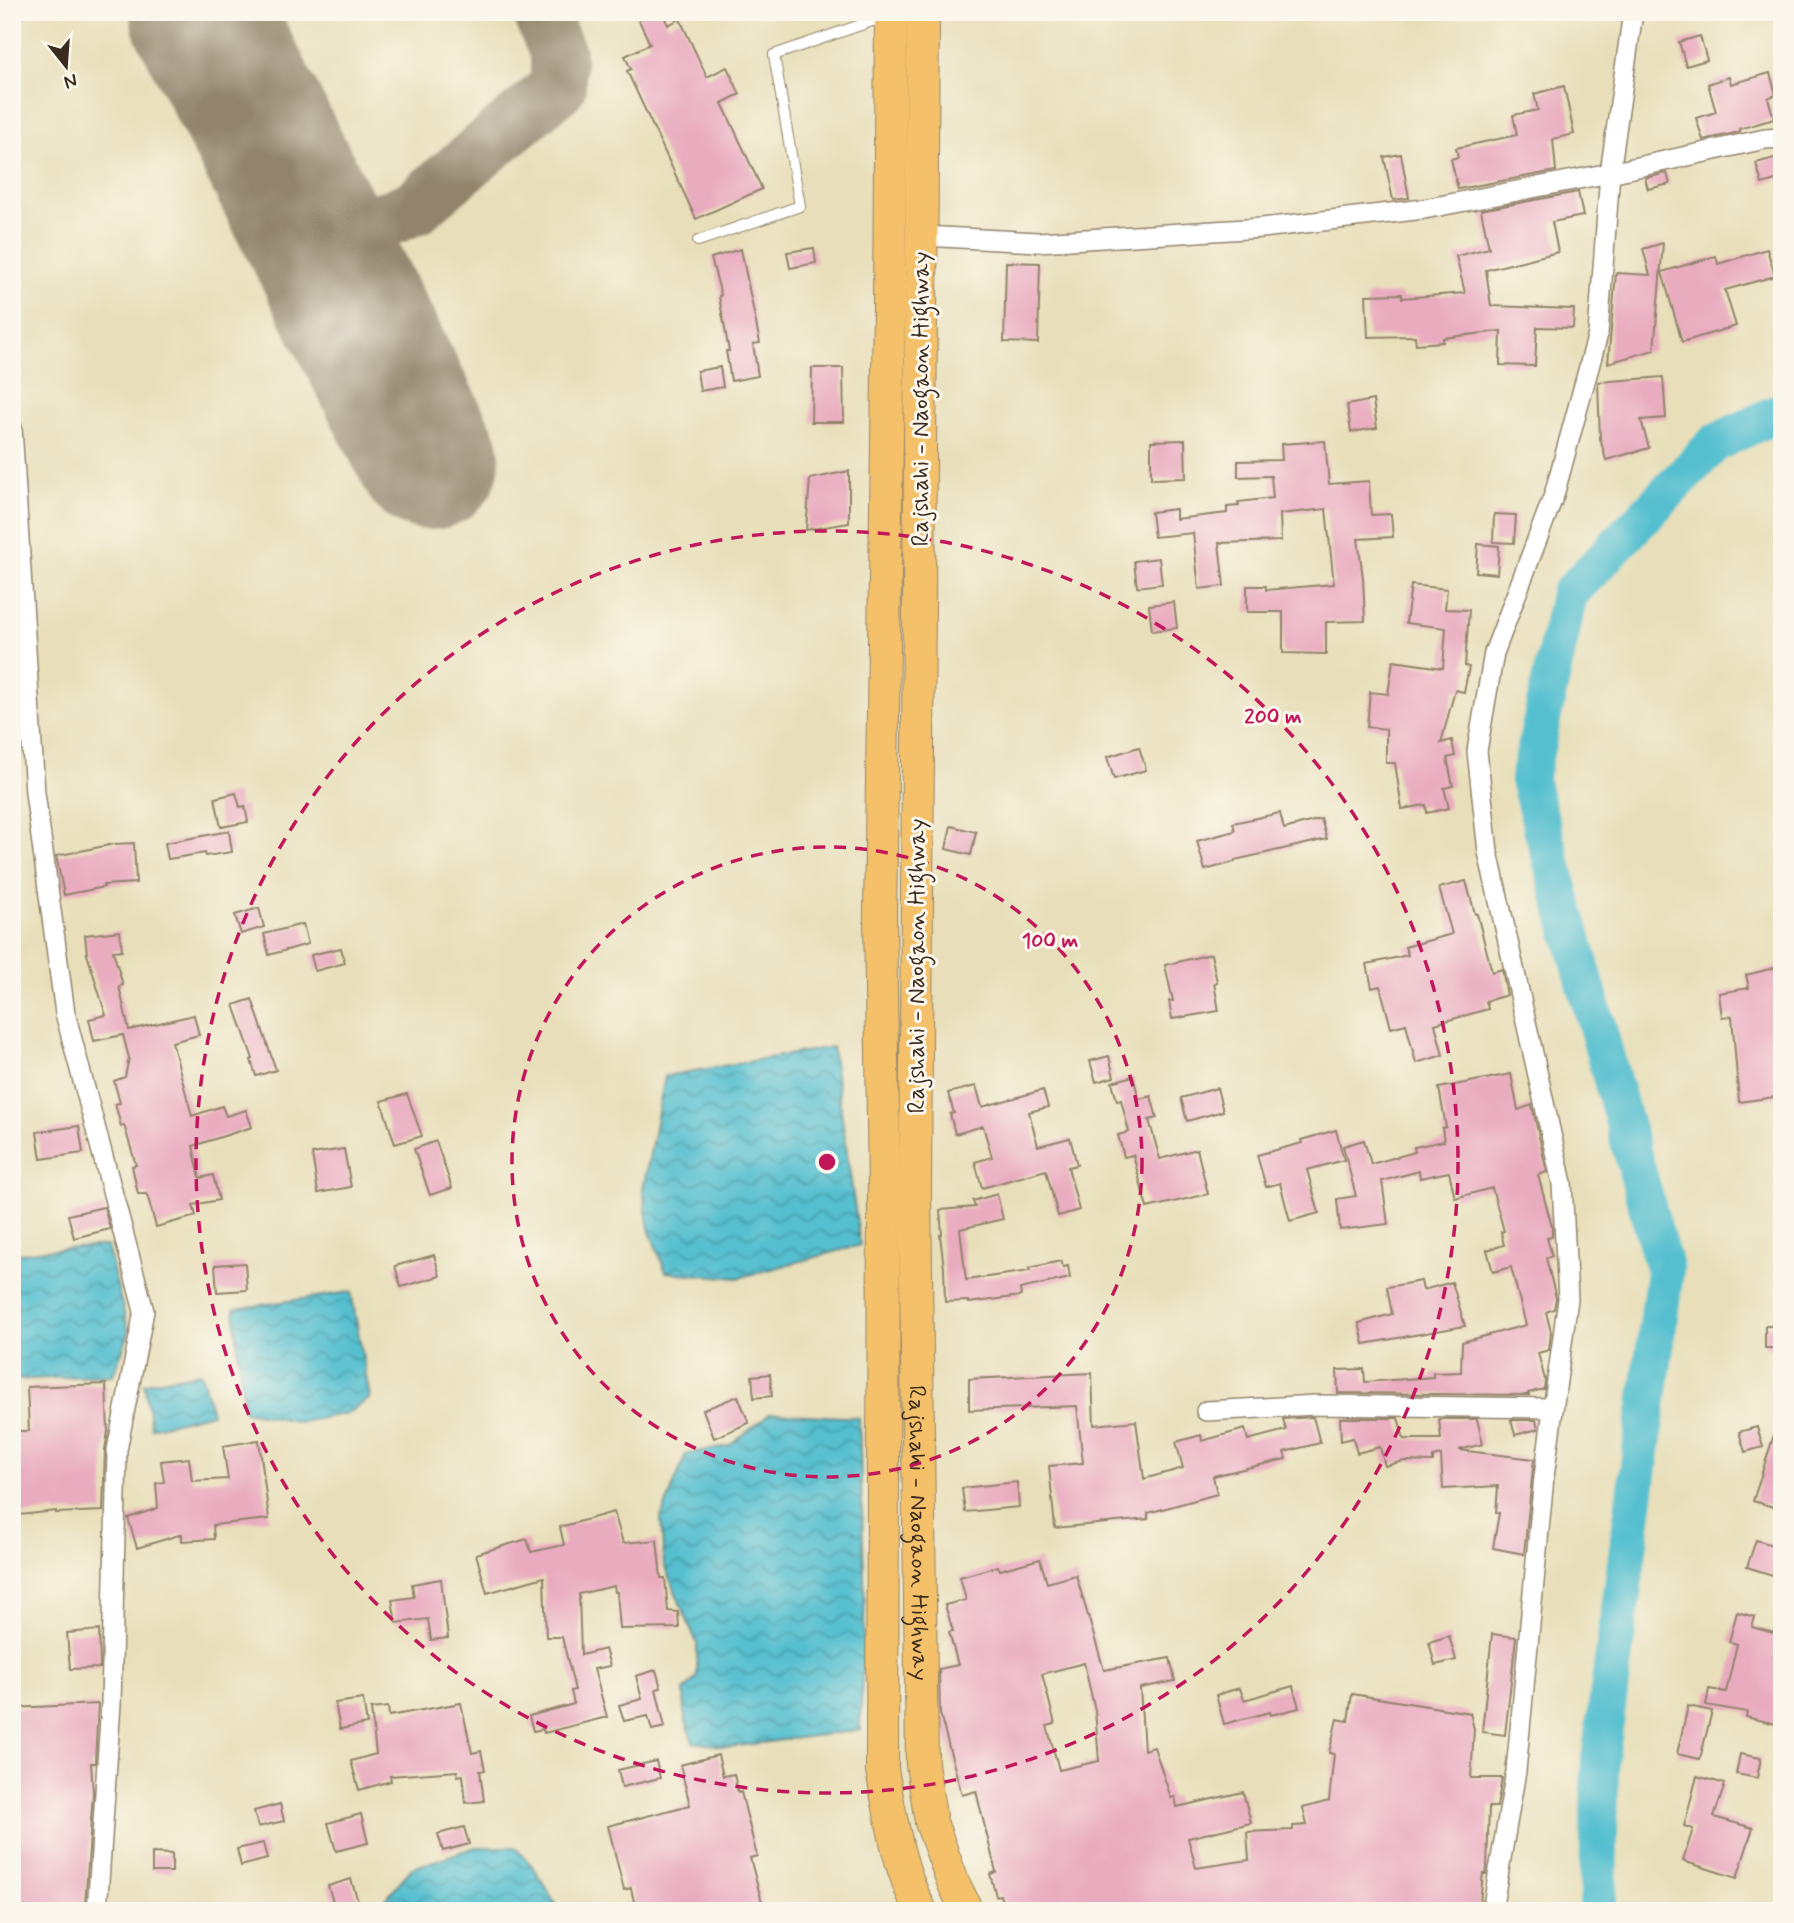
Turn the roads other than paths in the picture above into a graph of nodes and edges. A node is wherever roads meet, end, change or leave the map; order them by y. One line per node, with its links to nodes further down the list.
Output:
1 (1633, 12): 4 (street)
2 (907, 17): 5 (main road, Rajshahi - Naogaon Highway); 6 (lane); 7 (main road, Rajshahi - Naogaon Highway)
3 (1782, 138): 4 (street)
4 (1610, 173): 5 (street); 10 (street)
5 (922, 236): 8 (main road, Rajshahi - Naogaon Highway)
6 (698, 240)
7 (889, 307): 8 (main road); 13 (main road, Rajshahi - Naogaon Highway)
8 (921, 308): 14 (main road, Rajshahi - Naogaon Highway)
9 (12, 428): 12 (street)
10 (1553, 1408): 11 (street); 15 (street)
11 (1206, 1411)
12 (97, 1911)
13 (922, 1911)
14 (967, 1911)
15 (1492, 1911)

